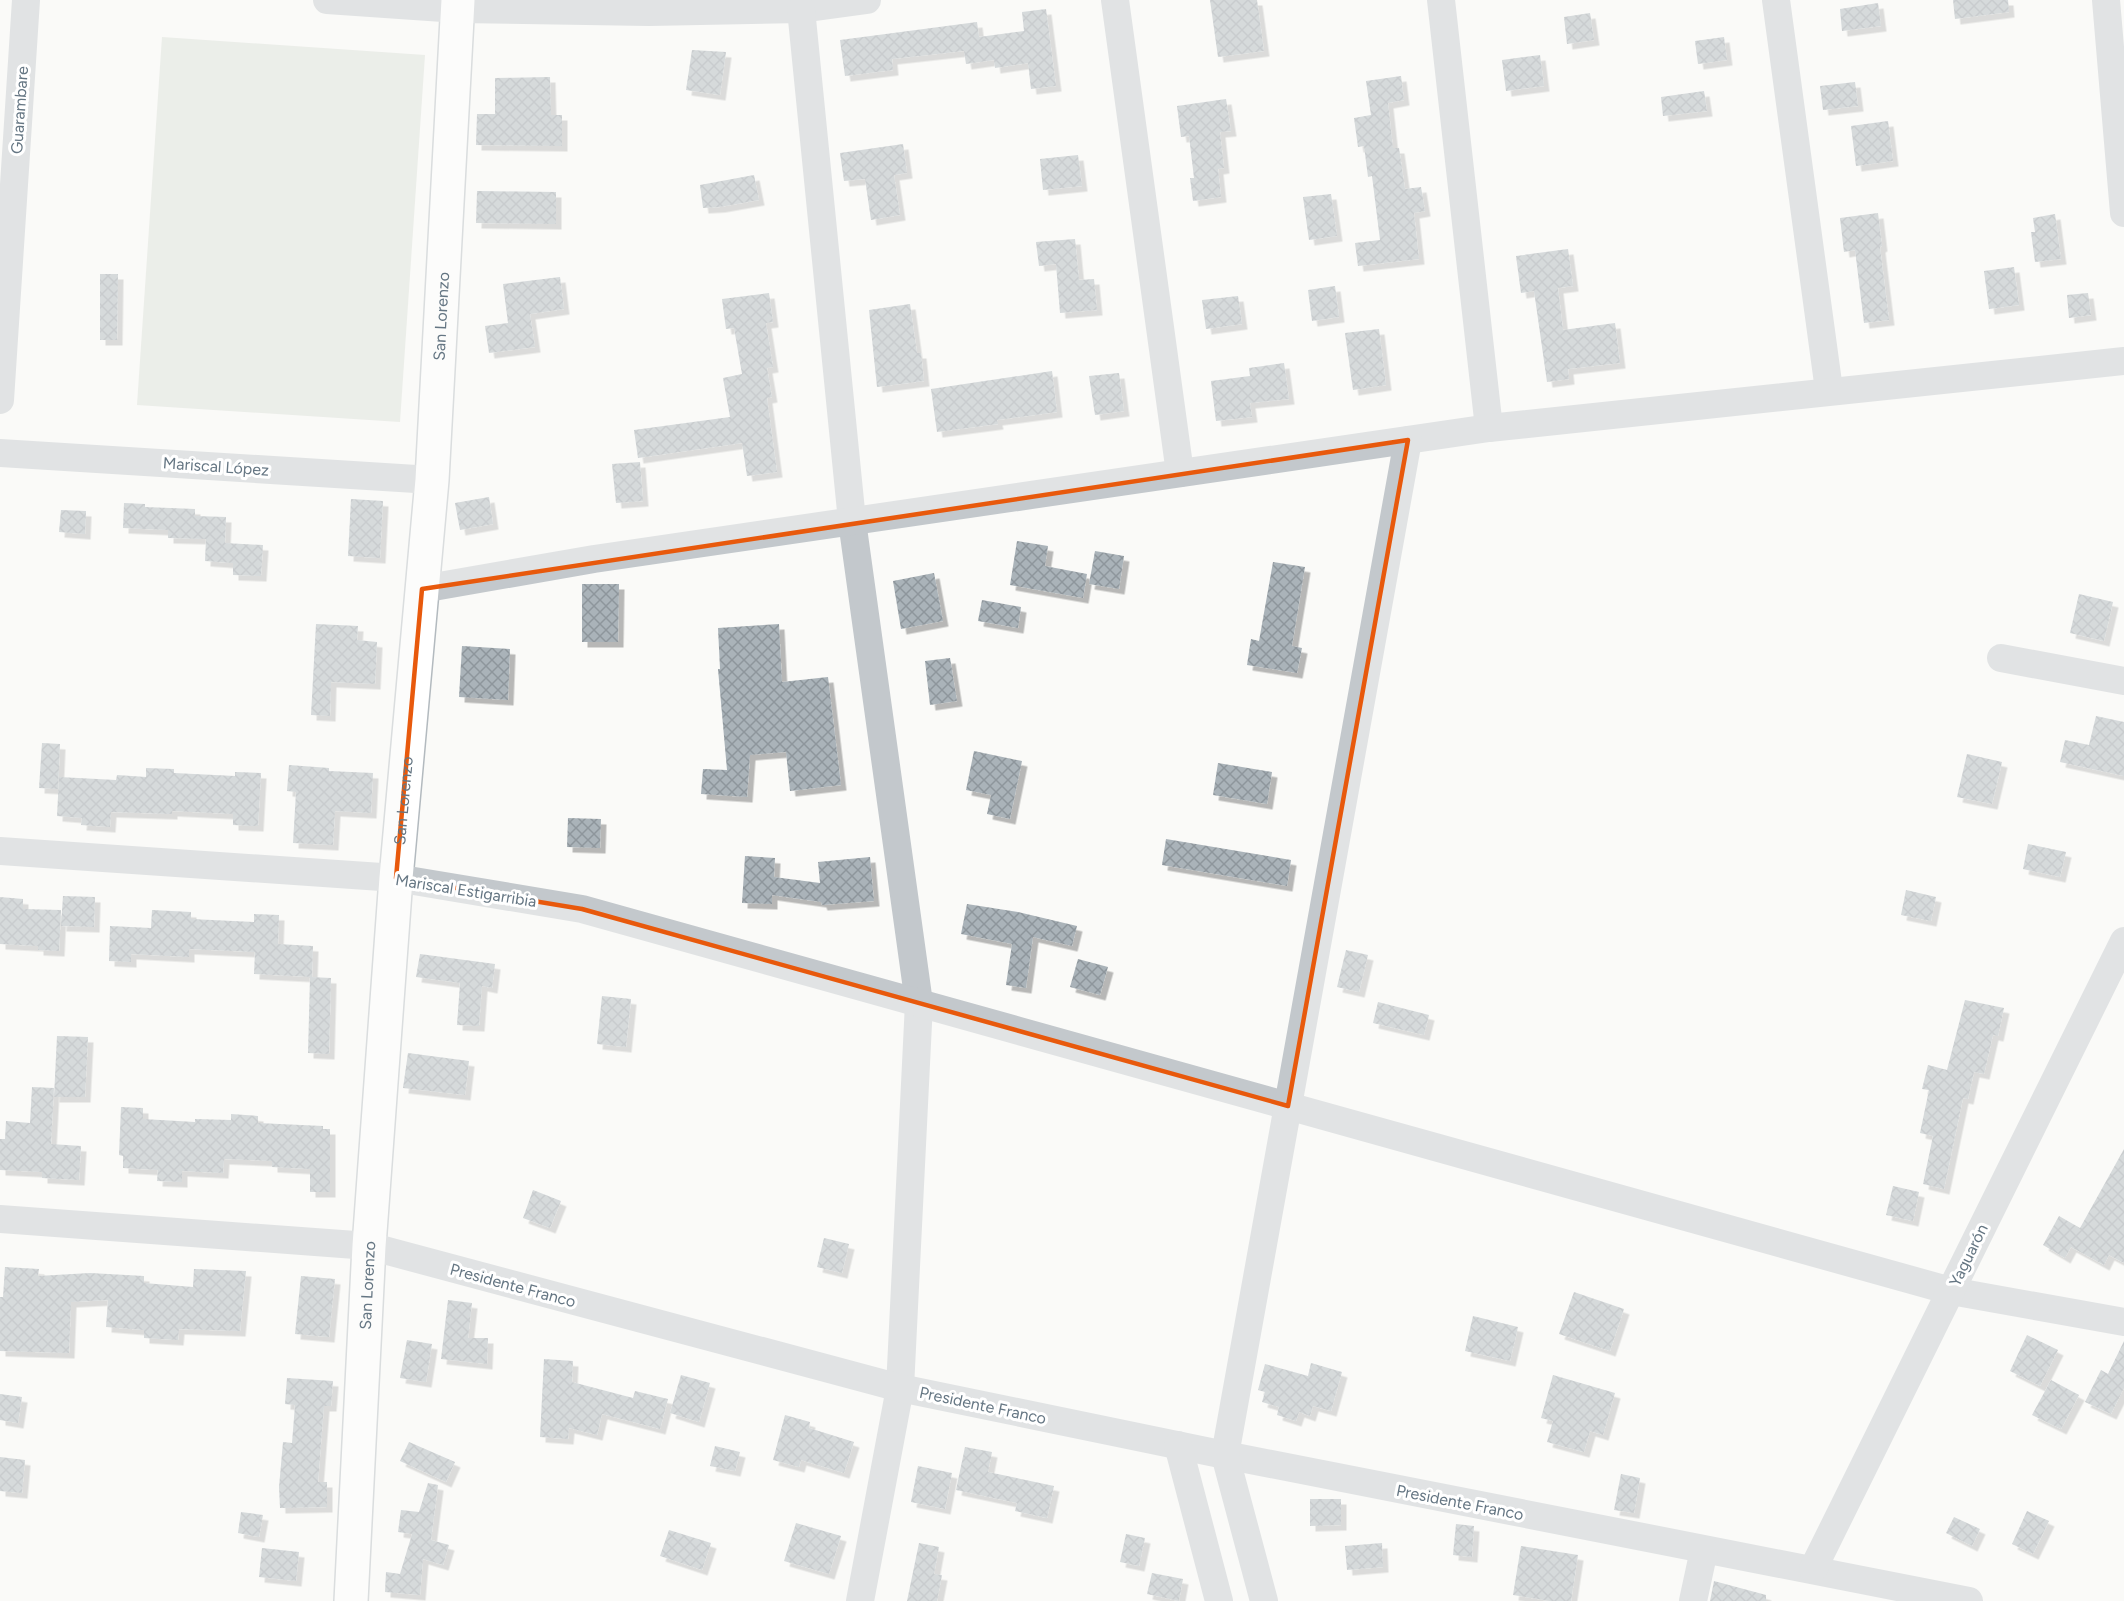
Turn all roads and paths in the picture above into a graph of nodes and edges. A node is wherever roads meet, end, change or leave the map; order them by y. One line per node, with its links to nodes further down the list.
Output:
1 (26, 0): 13 (street, Guarambare)
2 (327, 0): 8 (street)
3 (867, 0): 9 (street)
4 (1115, 0): 17 (street)
5 (1441, 0): 14 (street)
6 (1776, 0): 12 (street)
7 (2106, 0): 10 (street)
8 (458, 4): 9 (street); 18 (street, San Lorenzo)
9 (801, 9): 19 (street)
10 (2124, 213)
11 (2124, 361): 12 (street)
12 (1829, 390): 14 (street)
13 (0, 400)
14 (1489, 428): 15 (street)
15 (1408, 440): 17 (street); 28 (street)
16 (0, 453): 18 (street, Mariscal López)
17 (1180, 473): 19 (street)
18 (432, 480): 20 (street, San Lorenzo)
19 (852, 521): 20 (street); 27 (street)
20 (422, 589): 24 (street, San Lorenzo)
21 (2001, 658): 22 (street)
22 (2124, 681)
23 (0, 851): 24 (street, Mariscal Estigarribia)
24 (396, 878): 27 (street, Mariscal Estigarribia); 30 (street, San Lorenzo)
25 (2124, 942): 26 (street, Yaguarón)
26 (2113, 987): 31 (street, Yaguarón)
27 (919, 1003): 28 (street, Mariscal Estigarribia); 33 (street)
28 (1288, 1106): 31 (street, Mariscal Estigarribia); 35 (street)
29 (0, 1219): 30 (street, Presidente Franco)
30 (369, 1246): 33 (street, Presidente Franco); 38 (street, San Lorenzo)
31 (1951, 1291): 32 (street, Mariscal Estigarribia); 37 (street, Yaguarón)
32 (2124, 1322)
33 (900, 1388): 34 (street, Presidente Franco); 39 (street)
34 (1178, 1445): 35 (street, Presidente Franco); 40 (street)
35 (1225, 1455): 36 (street, Presidente Franco); 41 (street)
36 (1704, 1550): 37 (street, Presidente Franco); 42 (street)
37 (1813, 1569): 43 (street, Presidente Franco)
38 (351, 1601)
39 (860, 1601)
40 (1219, 1601)
41 (1264, 1601)
42 (1693, 1601)
43 (1969, 1601)

